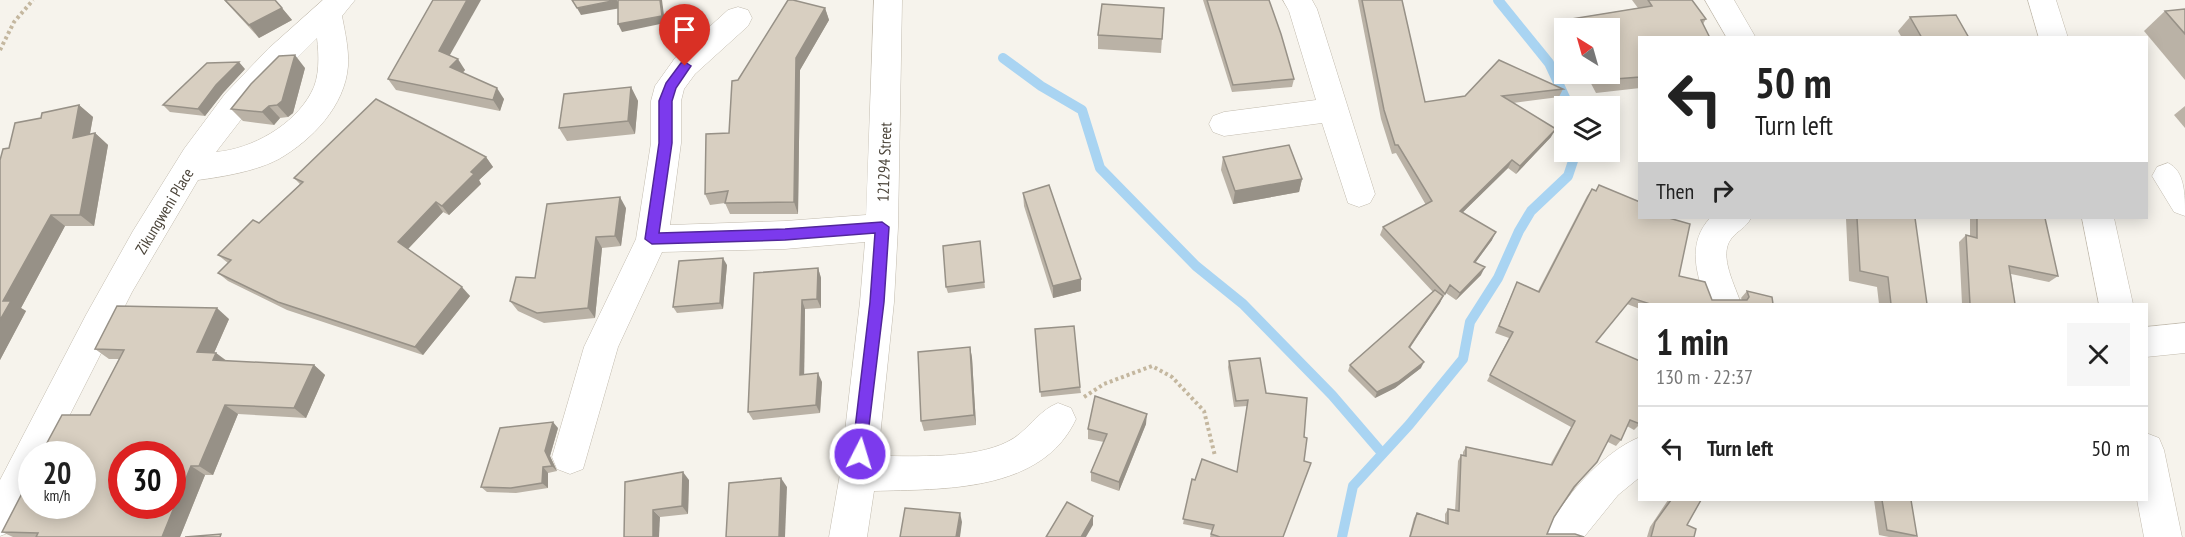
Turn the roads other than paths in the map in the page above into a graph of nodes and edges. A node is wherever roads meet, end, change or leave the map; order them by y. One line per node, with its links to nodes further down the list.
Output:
1 (888, 0): 17 (street, 121294 Street)
2 (1297, 0): 9 (street)
3 (1719, 0): 7 (street)
4 (2042, 0): 8 (street)
5 (334, 6): 11 (street, Zikungweni Place); 11 (street)
6 (738, 18): 18 (street)
7 (1741, 36)
8 (2053, 36)
9 (1333, 110): 10 (street); 13 (street)
10 (1224, 124)
11 (189, 168): 24 (street, Zikungweni Place)
12 (2168, 176): 14 (street)
13 (1359, 194)
14 (2185, 203)
15 (1734, 219): 19 (street)
16 (2098, 219): 20 (street)
17 (882, 227): 18 (street); 28 (street, 121294 Street)
18 (652, 239): 26 (street)
19 (1724, 303)
20 (2116, 303)
21 (2185, 338): 22 (street)
22 (2148, 342)
23 (1058, 419): 28 (street)
24 (39, 441)
25 (1638, 456): 32 (street)
26 (570, 458)
27 (2148, 460): 33 (street)
28 (858, 474): 31 (street, 121294 Street)
29 (18, 483): 30 (street, Zikungweni Place)
30 (0, 518)
31 (848, 537)
32 (1563, 537)
33 (2163, 537)

